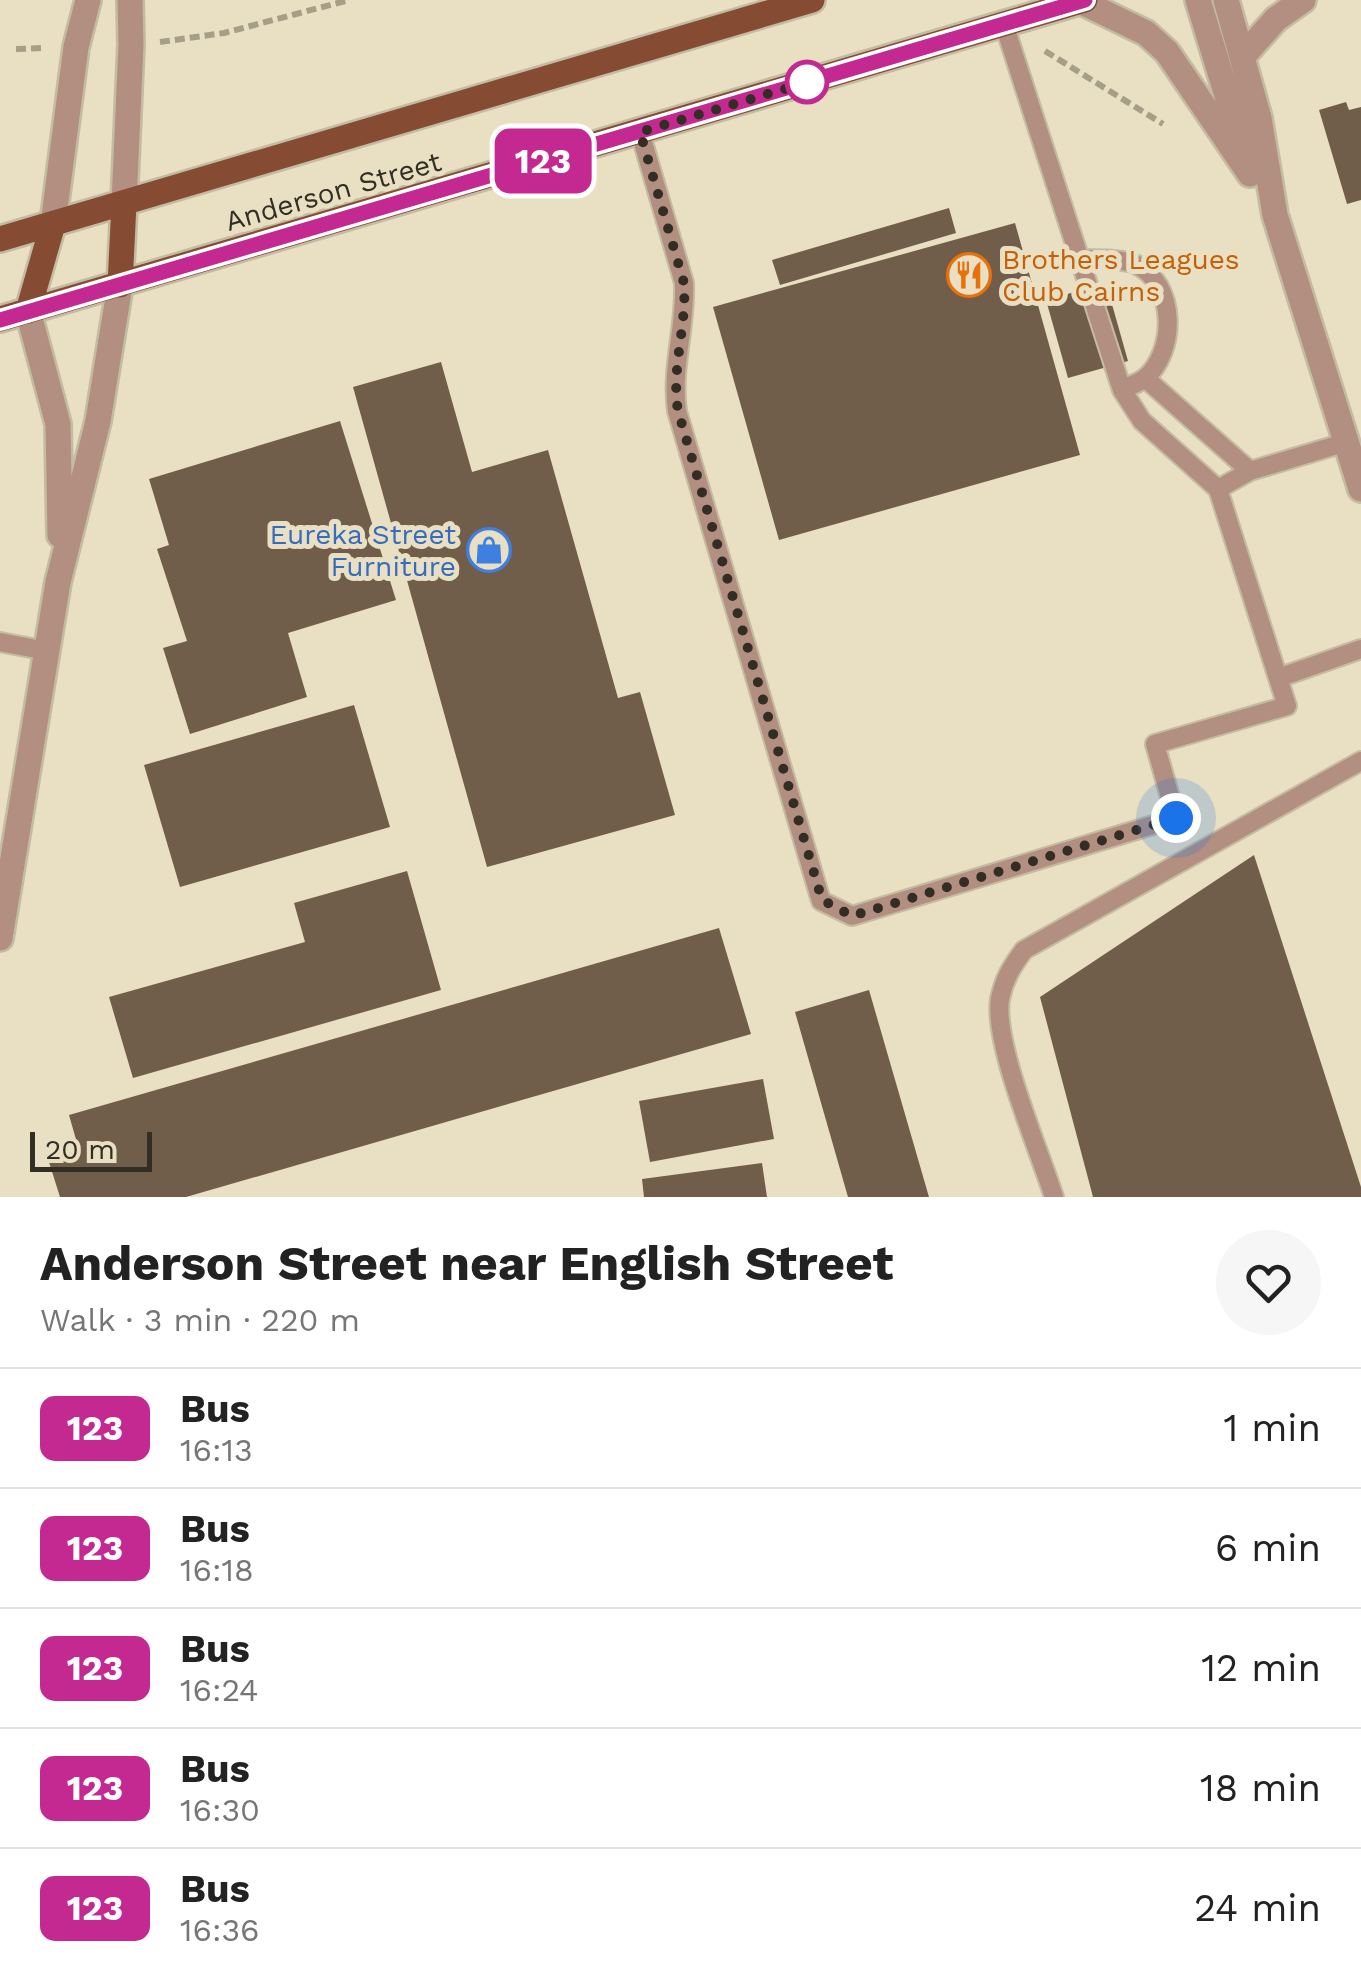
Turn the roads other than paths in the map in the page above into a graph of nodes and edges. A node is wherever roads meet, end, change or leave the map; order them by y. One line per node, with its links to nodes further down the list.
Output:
1 (88, 0): 14 (street)
2 (130, 0): 12 (street)
3 (812, 0): 12 (main road, Anderson Street)
4 (1198, 0): 11 (street)
5 (1226, 0): 9 (street)
6 (1304, 0): 9 (street)
7 (1083, 1): 8 (main road, Anderson Street); 11 (street)
8 (1004, 24): 10 (main road, Anderson Street); 16 (lane)
9 (1243, 56): 13 (street)
10 (640, 132): 17 (main road, Anderson Street); 30 (lane)
11 (1250, 174): 13 (street)
12 (124, 204): 14 (main road, Anderson Street); 17 (main road)
13 (1275, 215): 22 (street)
14 (52, 224): 15 (main road, Anderson Street); 18 (main road)
15 (0, 239)
16 (1080, 259): 20 (lane); 21 (lane)
17 (120, 285): 18 (main road, Anderson Street); 26 (street)
18 (28, 311): 19 (main road, Anderson Street); 26 (street)
19 (0, 320)
20 (1145, 378): 21 (lane); 23 (lane)
21 (1122, 390): 24 (lane)
22 (1347, 442): 23 (lane); 25 (street)
23 (1250, 471): 24 (lane)
24 (1218, 489): 30 (lane)
25 (1361, 489)
26 (60, 575): 29 (street)
27 (0, 642): 29 (lane)
28 (1361, 649): 30 (lane)
29 (47, 651): 32 (street)
30 (1278, 678)
31 (1361, 761): 33 (lane)
32 (0, 938)
33 (1054, 1197)

